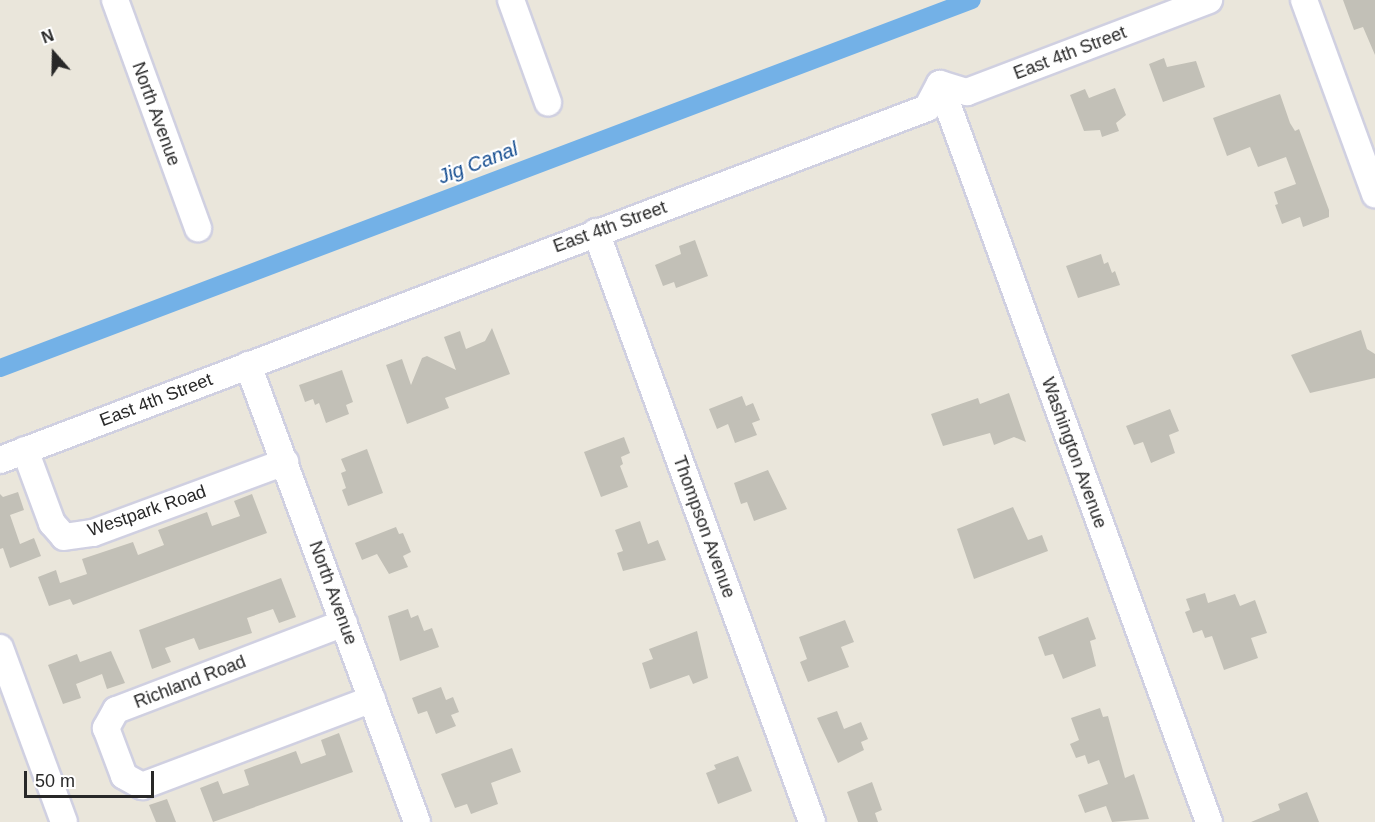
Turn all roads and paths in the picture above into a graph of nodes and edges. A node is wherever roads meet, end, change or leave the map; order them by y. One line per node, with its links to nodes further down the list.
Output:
1 (115, 0): 8 (street, North Avenue)
2 (511, 0): 6 (street)
3 (1209, 0): 5 (street, East 4th Street)
4 (1304, 0): 7 (street)
5 (940, 84): 9 (street, East 4th Street); 20 (street, Washington Avenue)
6 (548, 102)
7 (1375, 194)
8 (198, 228)
9 (596, 232): 10 (street, East 4th Street); 19 (street, Thompson Avenue)
10 (248, 364): 11 (street, East 4th Street); 13 (street, North Avenue)
11 (25, 450): 12 (street, East 4th Street); 13 (street, Westpark Road)
12 (0, 460)
13 (285, 462): 14 (street, North Avenue)
14 (344, 623): 16 (street, North Avenue); 16 (street, Richland Road)
15 (0, 648): 17 (street)
16 (372, 699): 18 (street, North Avenue)
17 (64, 822)
18 (417, 822)
19 (812, 822)
20 (1209, 822)

